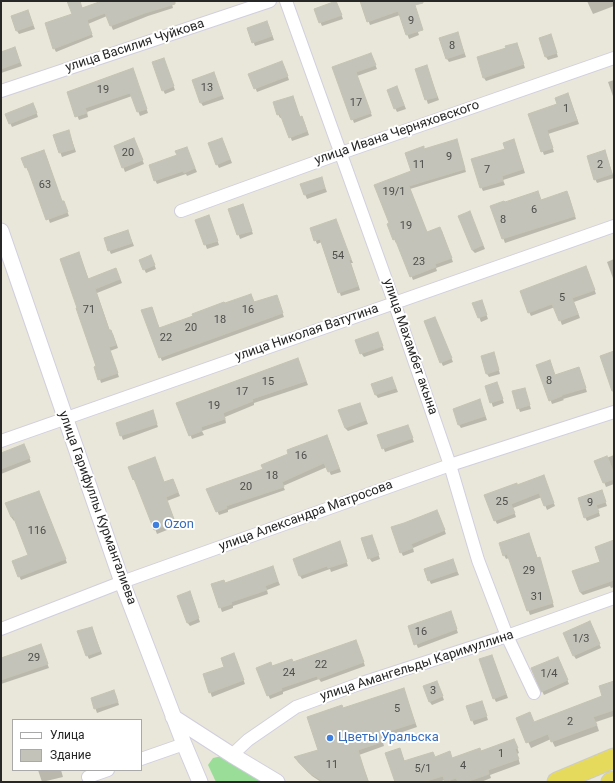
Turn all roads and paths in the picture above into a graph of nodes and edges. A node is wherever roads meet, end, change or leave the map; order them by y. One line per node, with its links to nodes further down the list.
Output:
1 (270, 1): 4 (street, улица Василия Чуйкова)
2 (286, 1): 5 (street, улица Махамбет акына)
3 (614, 58): 5 (street, улица Ивана Черняховского)
4 (1, 91)
5 (341, 152): 6 (street, улица Ивана Черняховского); 10 (street, улица Махамбет акына)
6 (181, 211)
7 (614, 226): 10 (street, улица Николая Ватутина)
8 (1, 231): 9 (street, улица Гарифуллы Курмангалиева)
9 (6, 260): 12 (street, улица Гарифуллы Курмангалиева)
10 (394, 302): 12 (street, улица Николая Ватутина); 14 (street, улица Махамбет акына)
11 (614, 412): 14 (street, улица Александра Матросова)
12 (65, 419): 13 (street, улица Николая Ватутина); 15 (street, улица Гарифуллы Курмангалиева)
13 (1, 441)
14 (450, 465): 15 (street, улица Александра Матросова); 18 (street, улица Махамбет акына)
15 (122, 582): 17 (street, улица Александра Матросова); 20 (street, улица Гарифуллы Курмангалиева)
16 (614, 598): 18 (street, улица Амангельды Каримуллина)
17 (1, 629)
18 (507, 636): 19 (street, улица Махамбет акына); 22 (street, улица Амангельды Каримуллина)
19 (534, 693)
20 (173, 717): 21 (street, улица Гарифуллы Курмангалиева); 22 (street)
21 (184, 744): 24 (street); 27 (street, улица Гарифуллы Курмангалиева)
22 (232, 755): 28 (street)
23 (614, 758): 29 (highway)
24 (142, 759)
25 (105, 771): 26 (street)
26 (88, 777)
27 (200, 782)
28 (277, 782)
29 (557, 782)

